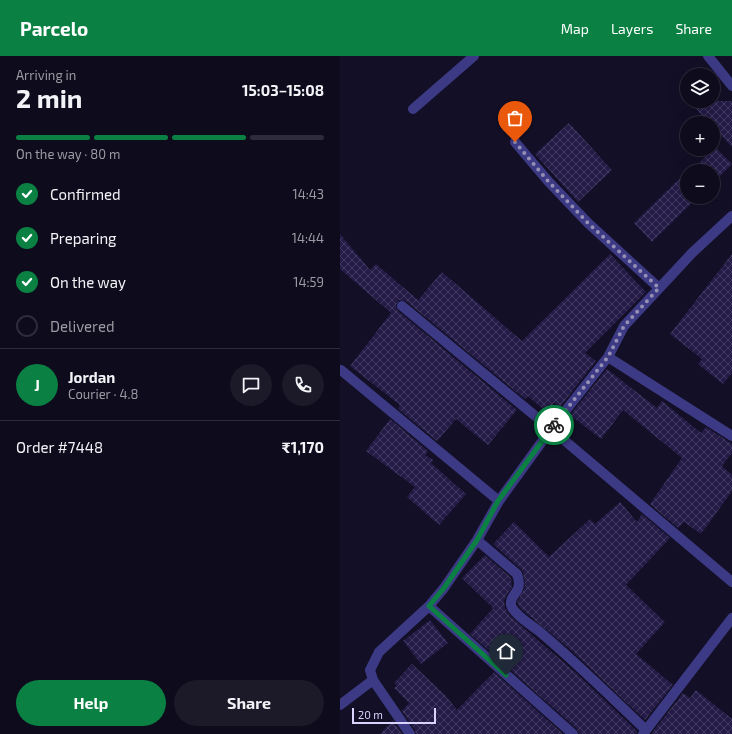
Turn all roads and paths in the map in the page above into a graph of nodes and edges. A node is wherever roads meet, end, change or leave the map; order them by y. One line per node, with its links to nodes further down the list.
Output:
1 (474, 56): 4 (street)
2 (708, 56): 3 (street)
3 (732, 86)
4 (414, 109)
5 (515, 142): 7 (street)
6 (732, 216): 7 (street)
7 (659, 288): 9 (street)
8 (402, 306): 11 (street)
9 (608, 357): 11 (street); 12 (street)
10 (341, 370): 13 (street)
11 (551, 429): 13 (street); 15 (street)
12 (732, 436)
13 (498, 501): 14 (street)
14 (477, 540): 16 (street); 20 (street)
15 (732, 582)
16 (429, 606): 18 (street); 22 (street)
17 (732, 618): 20 (street)
18 (373, 680): 19 (street); 21 (street)
19 (341, 704)
20 (644, 732)
21 (410, 734)
22 (573, 734)

